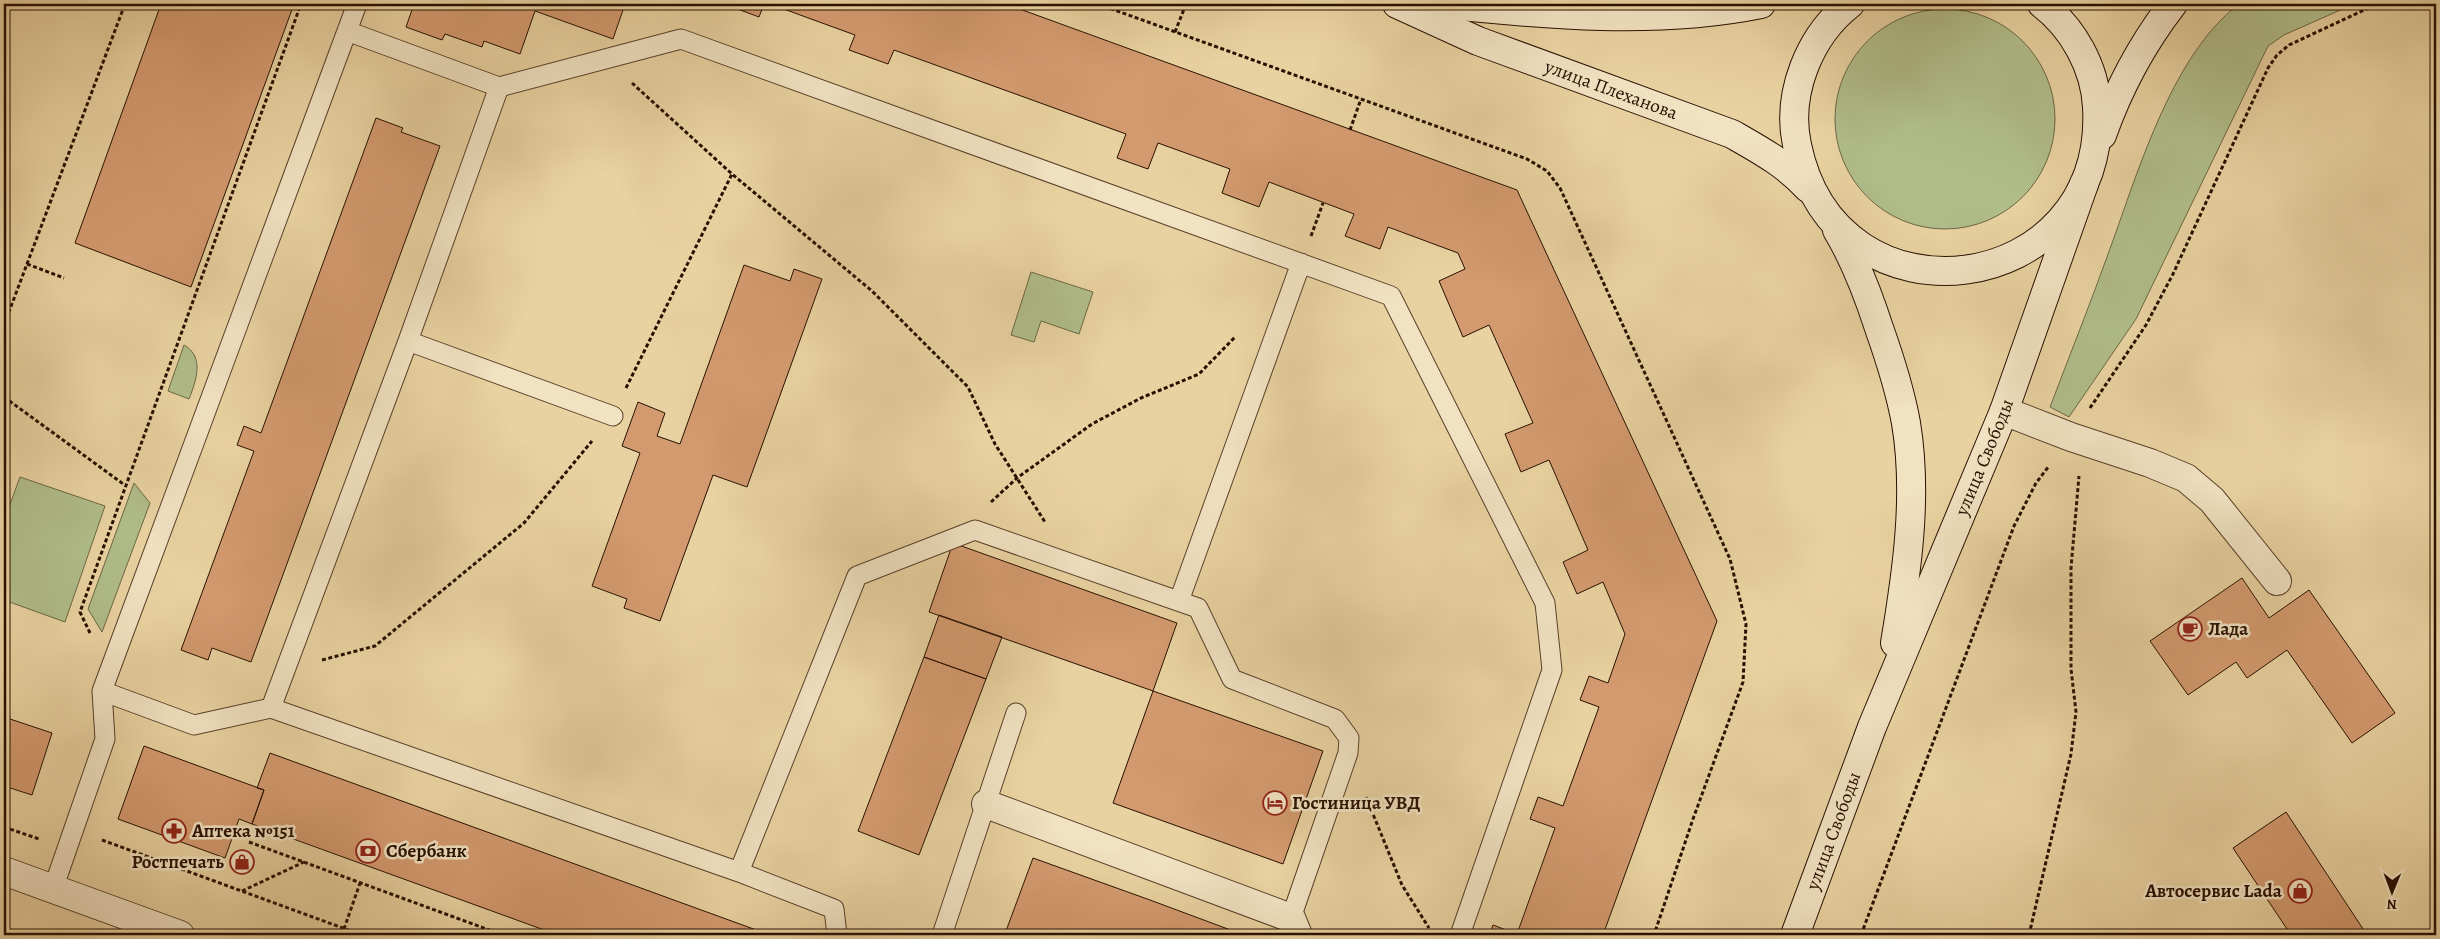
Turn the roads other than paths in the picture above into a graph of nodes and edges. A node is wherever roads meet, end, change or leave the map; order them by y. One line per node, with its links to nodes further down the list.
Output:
1 (357, 4): 8 (lane)
2 (1397, 4): 12 (main road, улица Плеханова)
3 (1442, 4): 4 (main road)
4 (1761, 4)
5 (1850, 4): 12 (main road)
6 (2042, 4): 10 (main road)
7 (2172, 4): 10 (main road)
8 (347, 31): 9 (lane); 20 (lane)
9 (499, 87): 14 (lane); 15 (lane)
10 (2094, 155): 11 (main road)
11 (2084, 184): 13 (main road); 16 (main road, улица Свободы)
12 (1813, 194): 13 (main road)
13 (1829, 218): 23 (main road, улица Свободы)
14 (1301, 263): 19 (lane); 32 (lane)
15 (408, 341): 17 (lane); 21 (lane)
16 (2004, 411): 18 (main road); 23 (main road, улица Свободы)
17 (613, 416)
18 (2277, 581)
19 (1180, 602): 26 (lane); 28 (lane)
20 (102, 691): 21 (lane); 27 (lane)
21 (271, 708): 26 (lane)
22 (1016, 713): 24 (lane)
23 (1872, 727): 33 (main road, улица Свободы)
24 (986, 804): 28 (main road); 31 (lane)
25 (4, 871): 27 (main road)
26 (739, 872): 30 (lane)
27 (53, 889): 29 (main road)
28 (1294, 927)
29 (180, 935)
30 (838, 935)
31 (942, 935)
32 (1460, 935)
33 (1795, 935)

